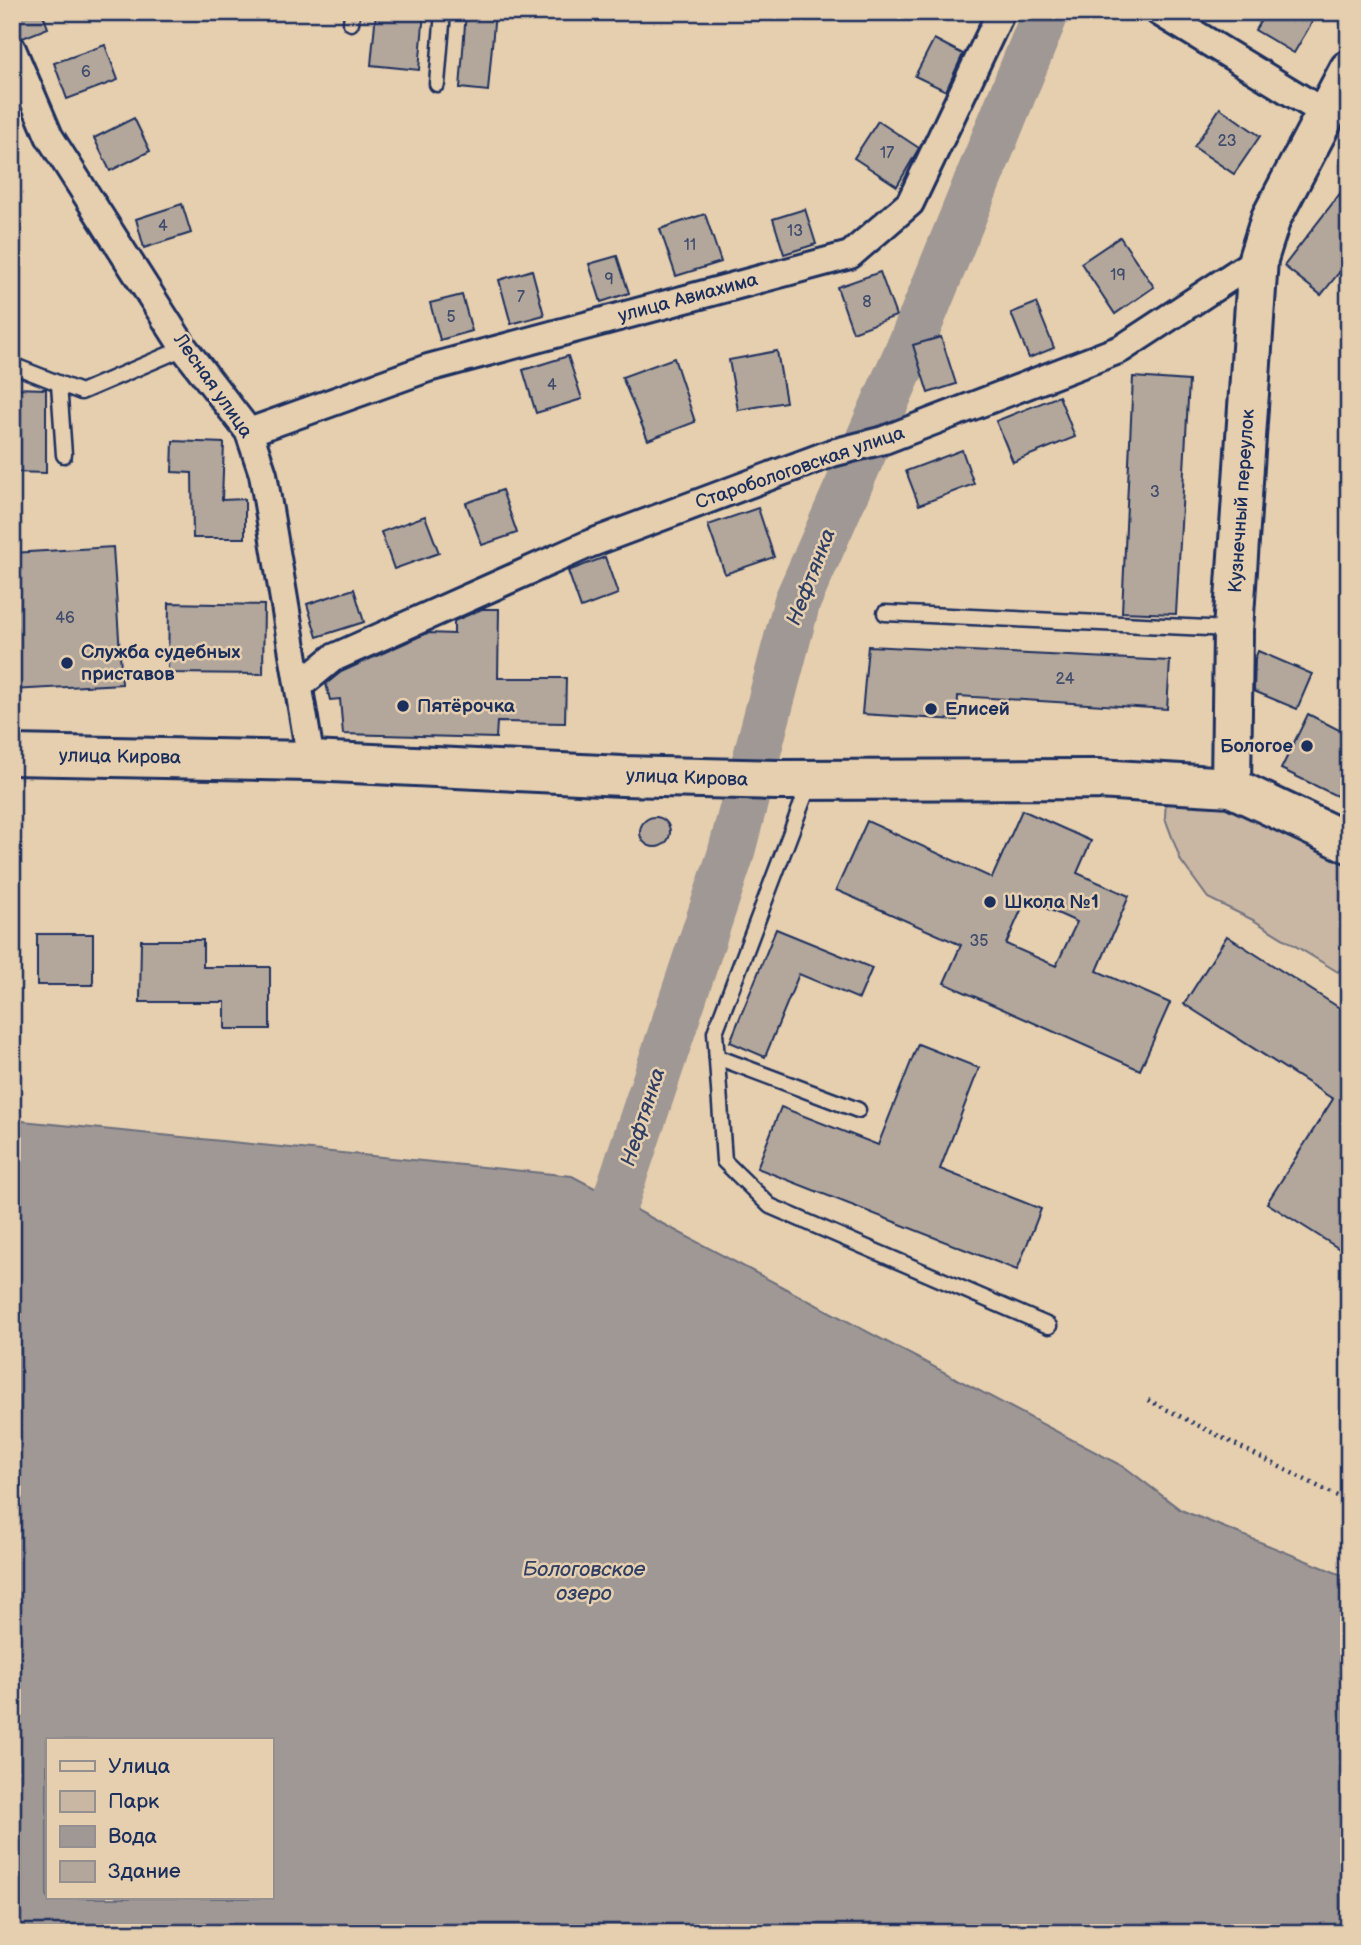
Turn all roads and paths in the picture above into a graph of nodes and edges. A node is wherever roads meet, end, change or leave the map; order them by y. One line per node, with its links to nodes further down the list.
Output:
1 (443, 12): 6 (lane)
2 (1002, 12): 12 (street, улица Авиахима)
3 (1159, 12): 7 (street)
4 (12, 50): 9 (street, Лесная улица)
5 (1349, 70): 7 (main road, Кузнечный переулок)
6 (437, 84)
7 (1325, 113): 8 (main road, Кузнечный переулок)
8 (1258, 259): 15 (main road, Кузнечный переулок); 16 (street, Старобологовская улица)
9 (184, 348): 11 (lane); 12 (street, Лесная улица)
10 (12, 365): 11 (lane)
11 (60, 384): 13 (lane)
12 (249, 432): 16 (street, Лесная улица)
13 (64, 455)
14 (885, 613): 15 (lane)
15 (1233, 630): 20 (main road, Кузнечный переулок)
16 (299, 686): 18 (street, Лесная улица)
17 (12, 755): 18 (main road, улица Кирова)
18 (311, 761): 19 (main road, улица Кирова)
19 (794, 780): 20 (main road, улица Кирова); 22 (lane)
20 (1231, 787): 21 (main road, улица Кирова)
21 (1349, 843)
22 (716, 1057): 23 (lane); 24 (lane)
23 (858, 1110)
24 (1049, 1326)
25 (1148, 1400): 26 (path)
26 (1349, 1502)

